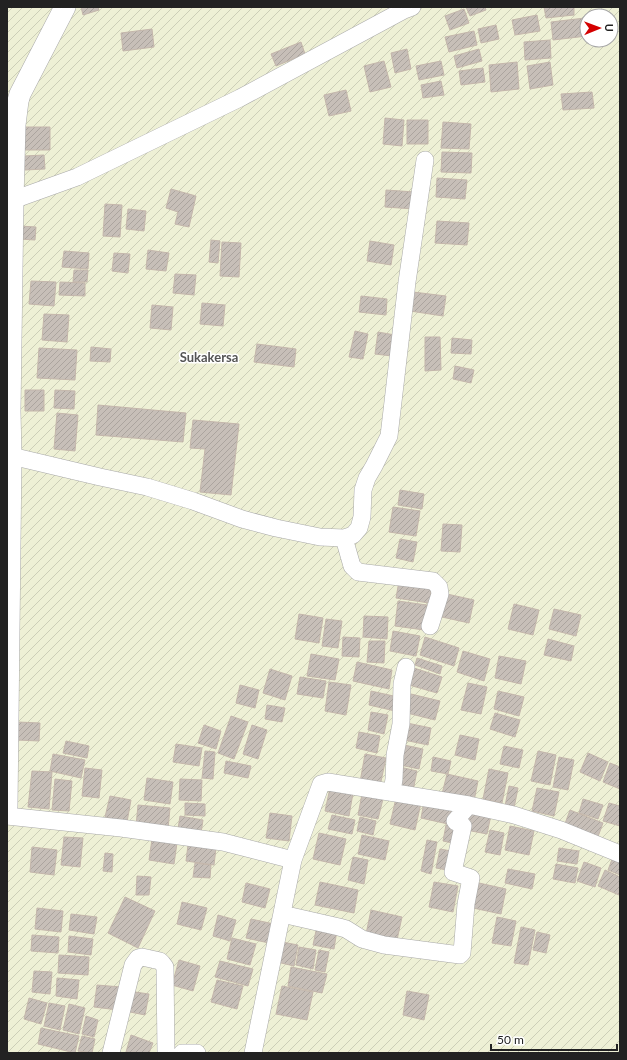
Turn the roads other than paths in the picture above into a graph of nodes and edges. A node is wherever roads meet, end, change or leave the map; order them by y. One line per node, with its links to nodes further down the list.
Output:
1 (65, 7): 4 (street)
2 (406, 8): 4 (street)
3 (425, 160): 6 (street)
4 (10, 202): 5 (street)
5 (9, 455): 6 (street); 11 (street)
6 (344, 538): 7 (street)
7 (430, 626)
8 (406, 667): 9 (street)
9 (392, 792): 10 (street); 14 (street)
10 (469, 805): 13 (street); 15 (street)
11 (7, 807)
12 (7, 816): 14 (street)
13 (620, 854)
14 (293, 860): 15 (street)
15 (282, 914): 20 (street)
16 (111, 1053): 17 (street)
17 (166, 1053)
18 (182, 1053): 19 (street)
19 (198, 1053)
20 (253, 1053)

